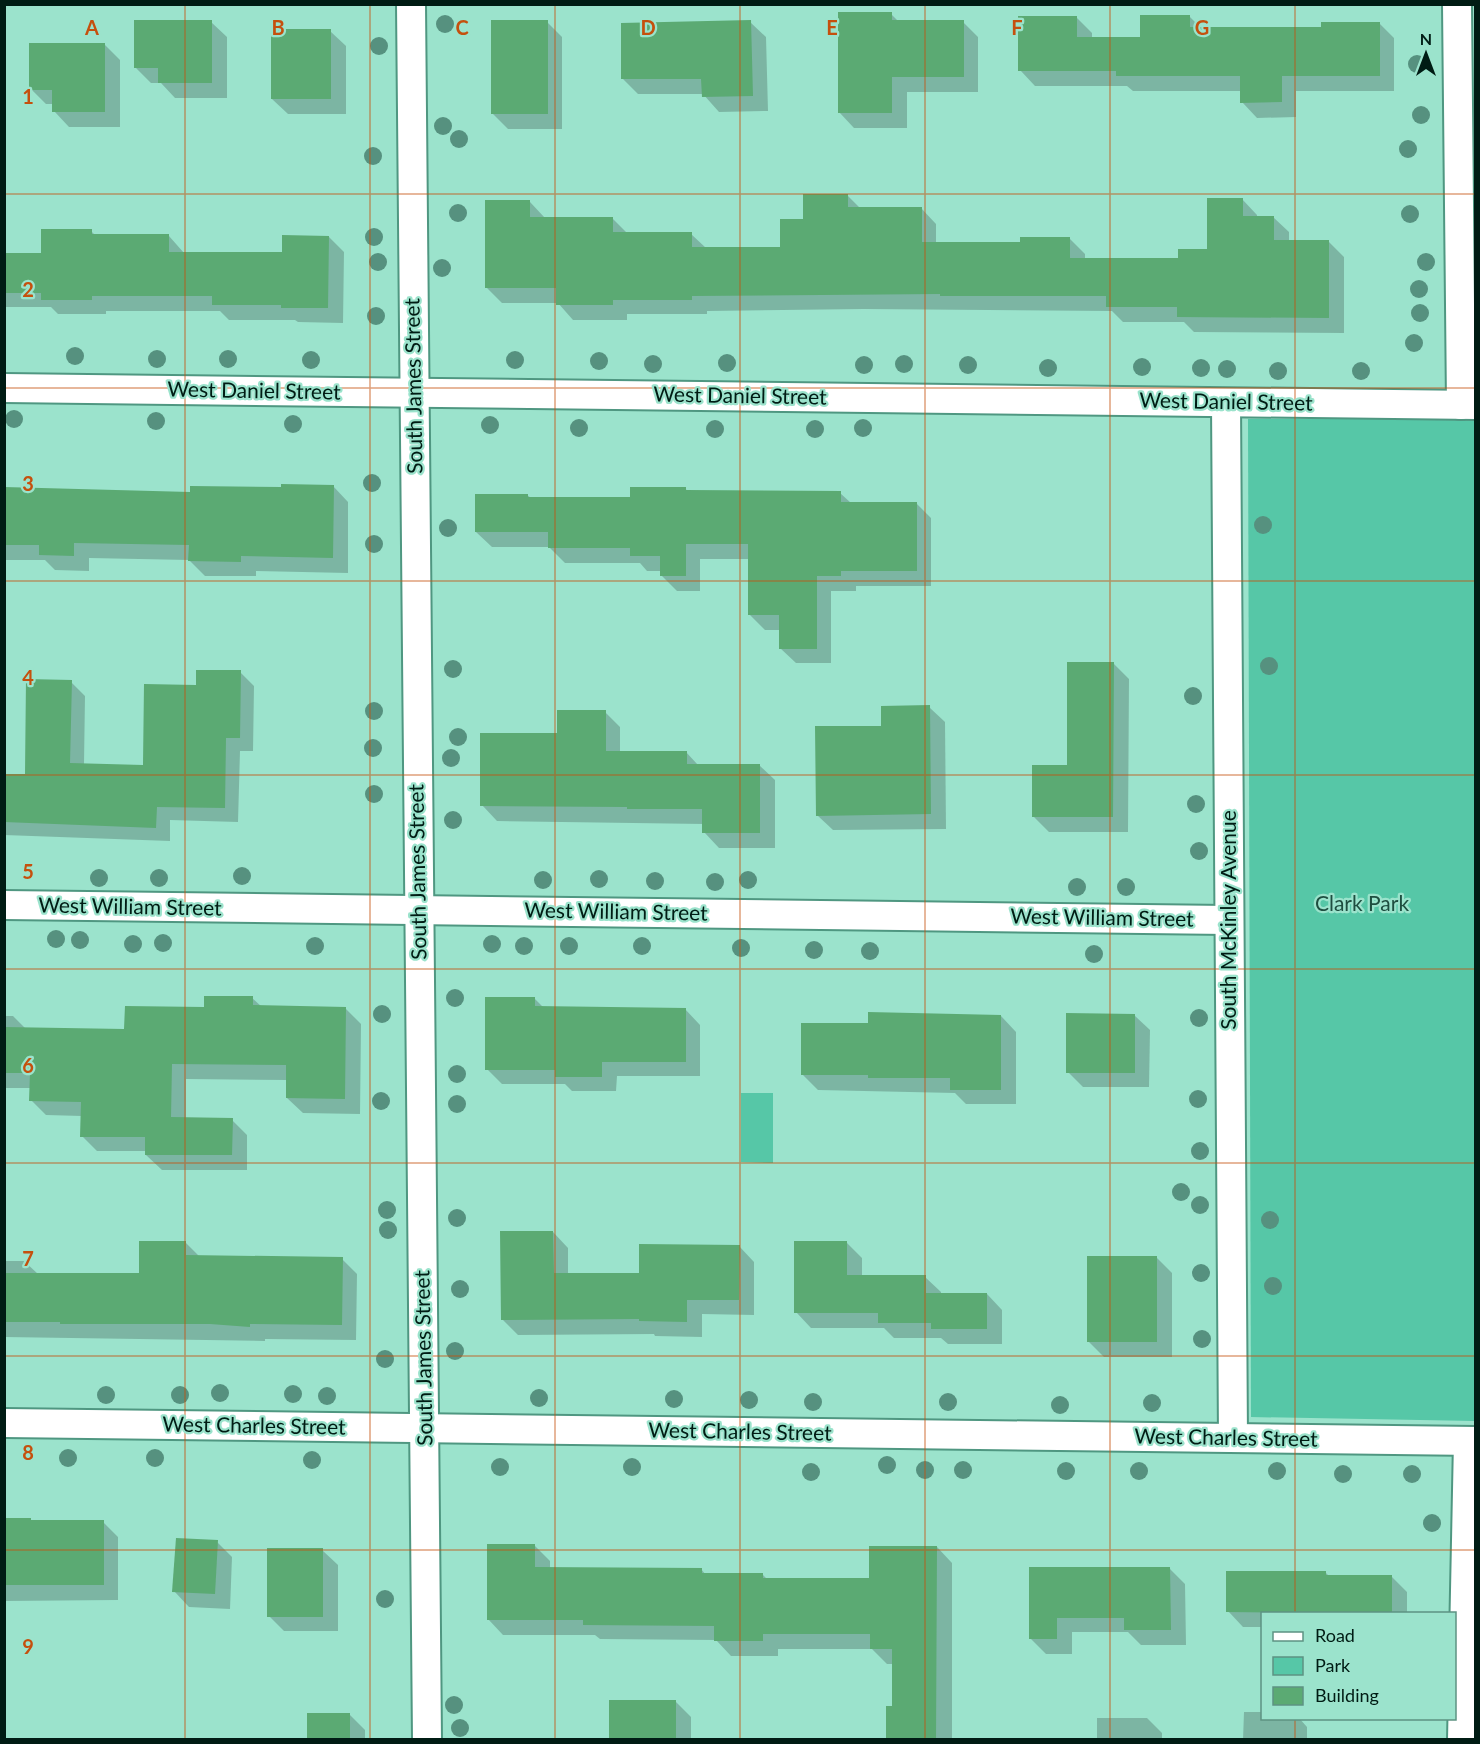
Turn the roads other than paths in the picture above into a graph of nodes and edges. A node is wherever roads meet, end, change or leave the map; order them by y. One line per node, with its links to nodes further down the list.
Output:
1 (411, 4): 4 (street, South James Street)
2 (1457, 4): 6 (street)
3 (4, 388): 4 (street, West Daniel Street)
4 (415, 392): 5 (street, West Daniel Street); 8 (street, South James Street)
5 (1226, 403): 6 (street, West Daniel Street); 9 (street, South McKinley Avenue)
6 (1468, 405)
7 (4, 905): 8 (street, West William Street)
8 (418, 910): 9 (street, West William Street); 11 (street, South James Street)
9 (1228, 920): 12 (street, South McKinley Avenue)
10 (4, 1423): 11 (street, West Charles Street)
11 (425, 1428): 12 (street, West Charles Street); 14 (street, South James Street)
12 (1233, 1438): 13 (street, West Charles Street)
13 (1472, 1441): 15 (street)
14 (427, 1740)
15 (1462, 1740)

